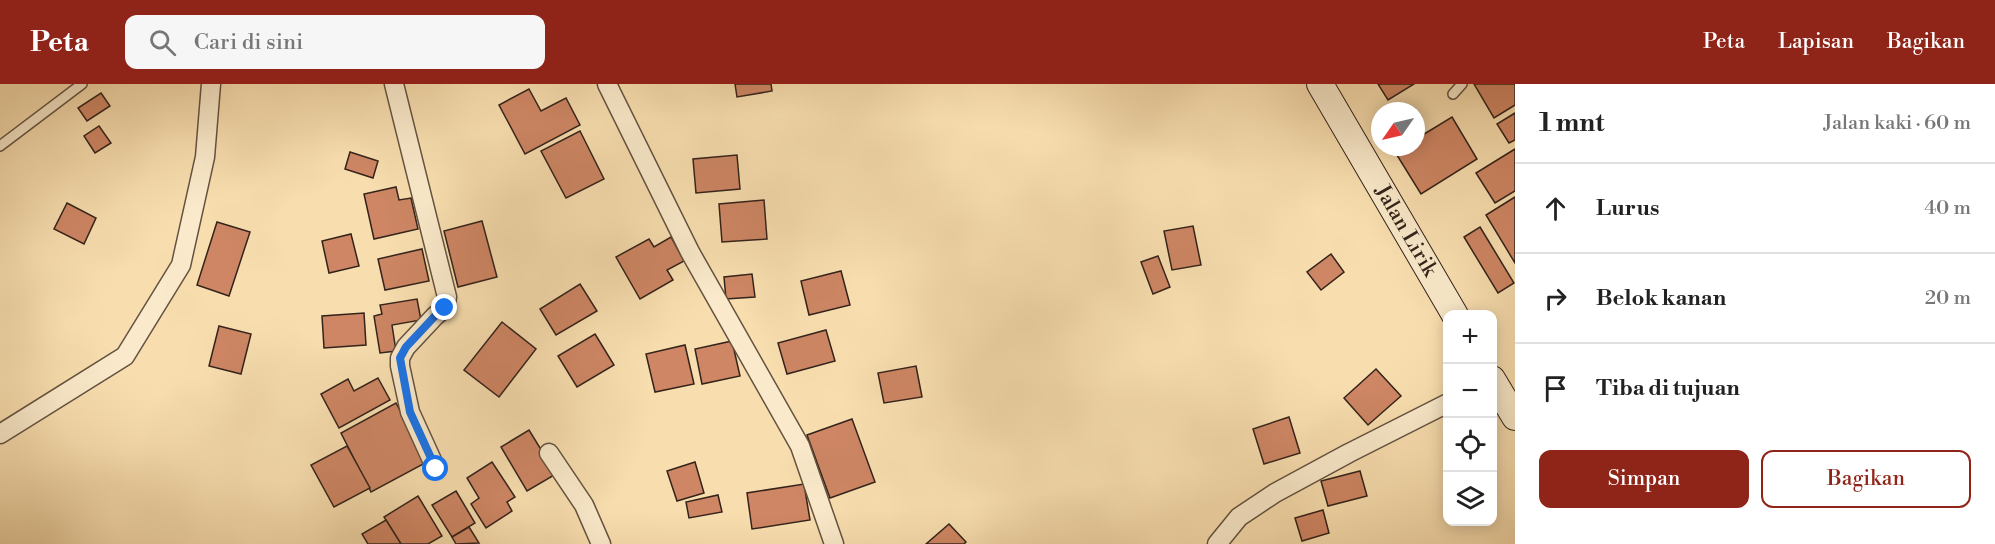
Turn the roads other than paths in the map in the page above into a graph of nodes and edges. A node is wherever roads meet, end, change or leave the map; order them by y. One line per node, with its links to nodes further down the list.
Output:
1 (82, 84): 8 (lane)
2 (211, 84): 13 (street)
3 (394, 84): 15 (street)
4 (607, 84): 17 (street)
5 (1320, 84): 9 (main road, Jalan Lirik)
6 (1462, 84): 7 (lane)
7 (1453, 94)
8 (0, 146)
9 (1452, 310)
10 (1497, 387): 12 (main road)
11 (1443, 406): 18 (street)
12 (1515, 417)
13 (0, 434)
14 (549, 453): 16 (street)
15 (436, 469)
16 (601, 544)
17 (834, 544)
18 (1217, 544)

